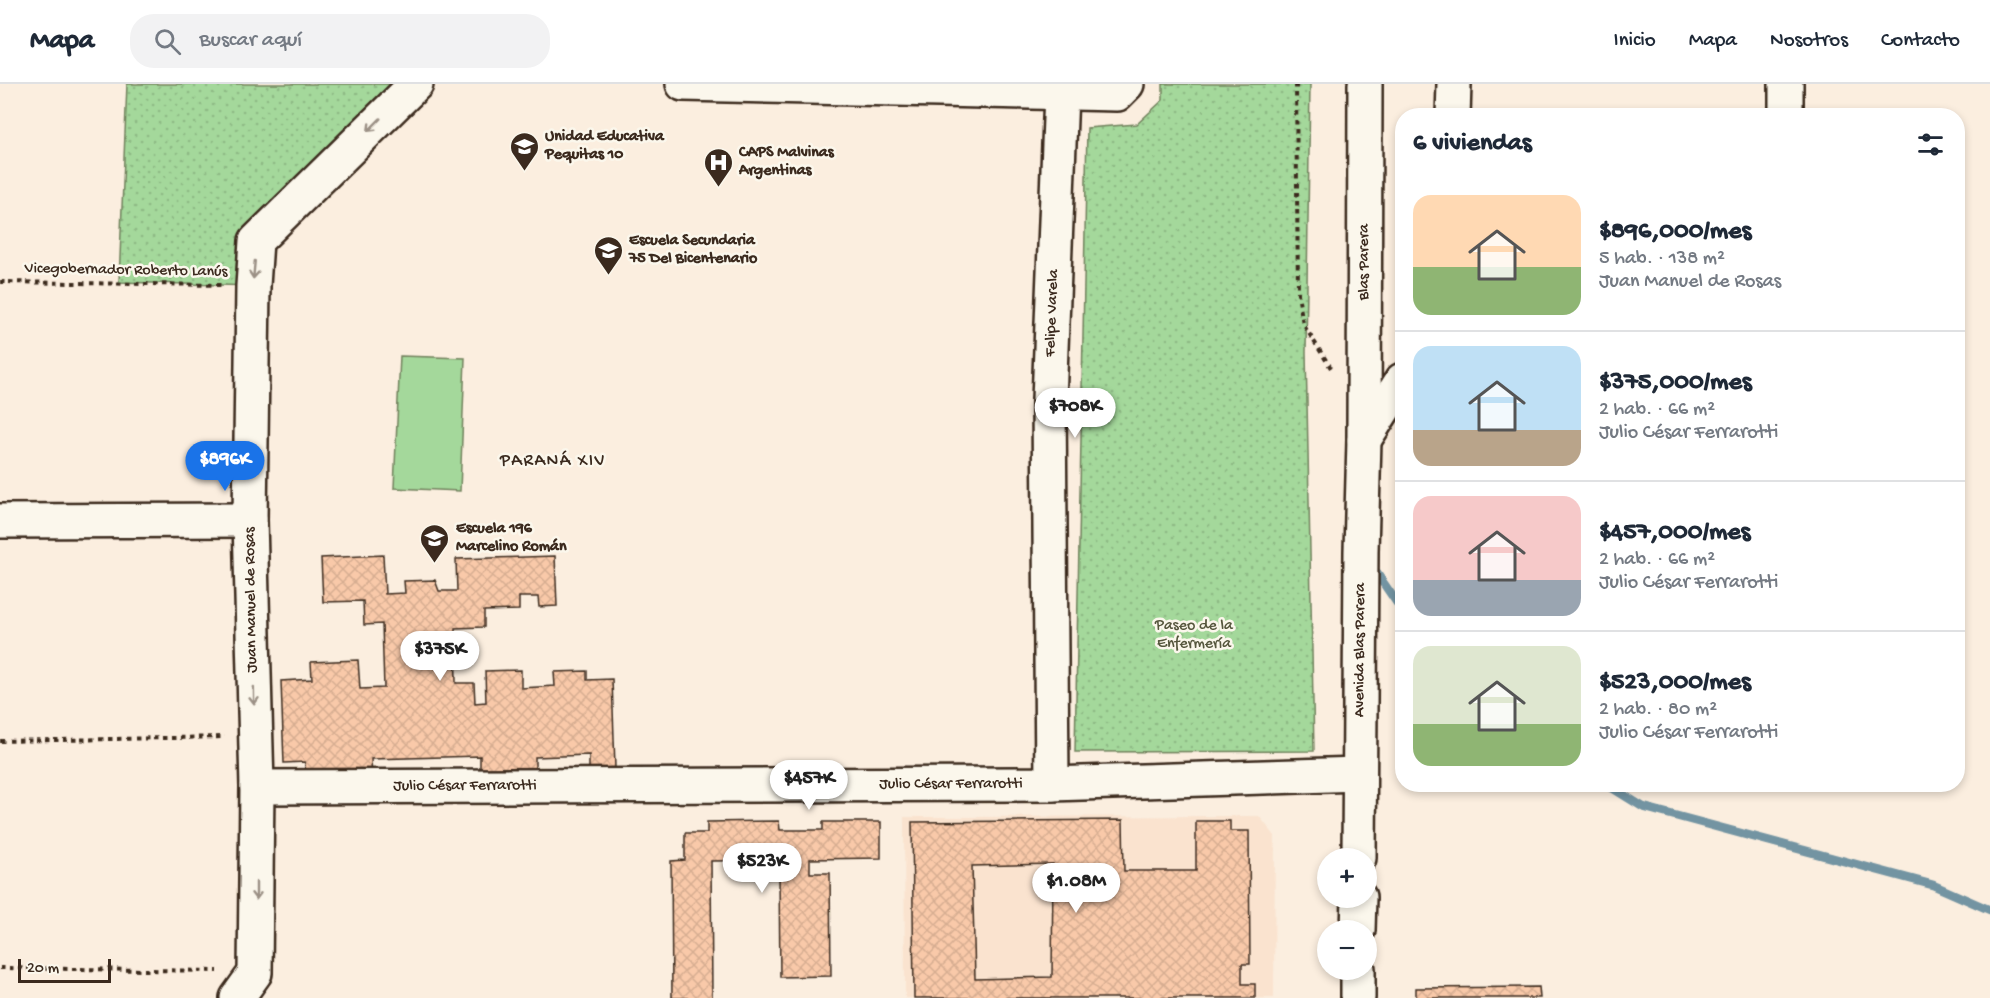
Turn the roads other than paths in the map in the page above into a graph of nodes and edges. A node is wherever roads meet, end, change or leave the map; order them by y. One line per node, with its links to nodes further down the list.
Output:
1 (416, 84): 12 (street, Juan Manuel de Rosas, one-way to 12)
2 (682, 84): 7 (street)
3 (1127, 84): 7 (street)
4 (1365, 84): 11 (street, Blas Parera)
5 (1454, 84): 8 (street)
6 (1786, 84): 9 (street)
7 (1061, 93): 15 (street, Felipe Varela)
8 (1453, 108)
9 (1786, 108)
10 (1395, 391): 11 (street)
11 (1364, 440): 14 (street, Avenida Blas Parera)
12 (250, 520): 13 (street); 16 (street, Juan Manuel de Rosas, one-way to 16)
13 (0, 521)
14 (1359, 774): 15 (street, Julio César Ferrarotti); 17 (street, Avenida Blas Parera)
15 (1052, 784): 16 (street, Julio César Ferrarotti)
16 (257, 787): 19 (street, Juan Manuel de Rosas, one-way to 19)
17 (1359, 848)
18 (1358, 980): 20 (street)
19 (246, 985)
20 (1358, 998)

